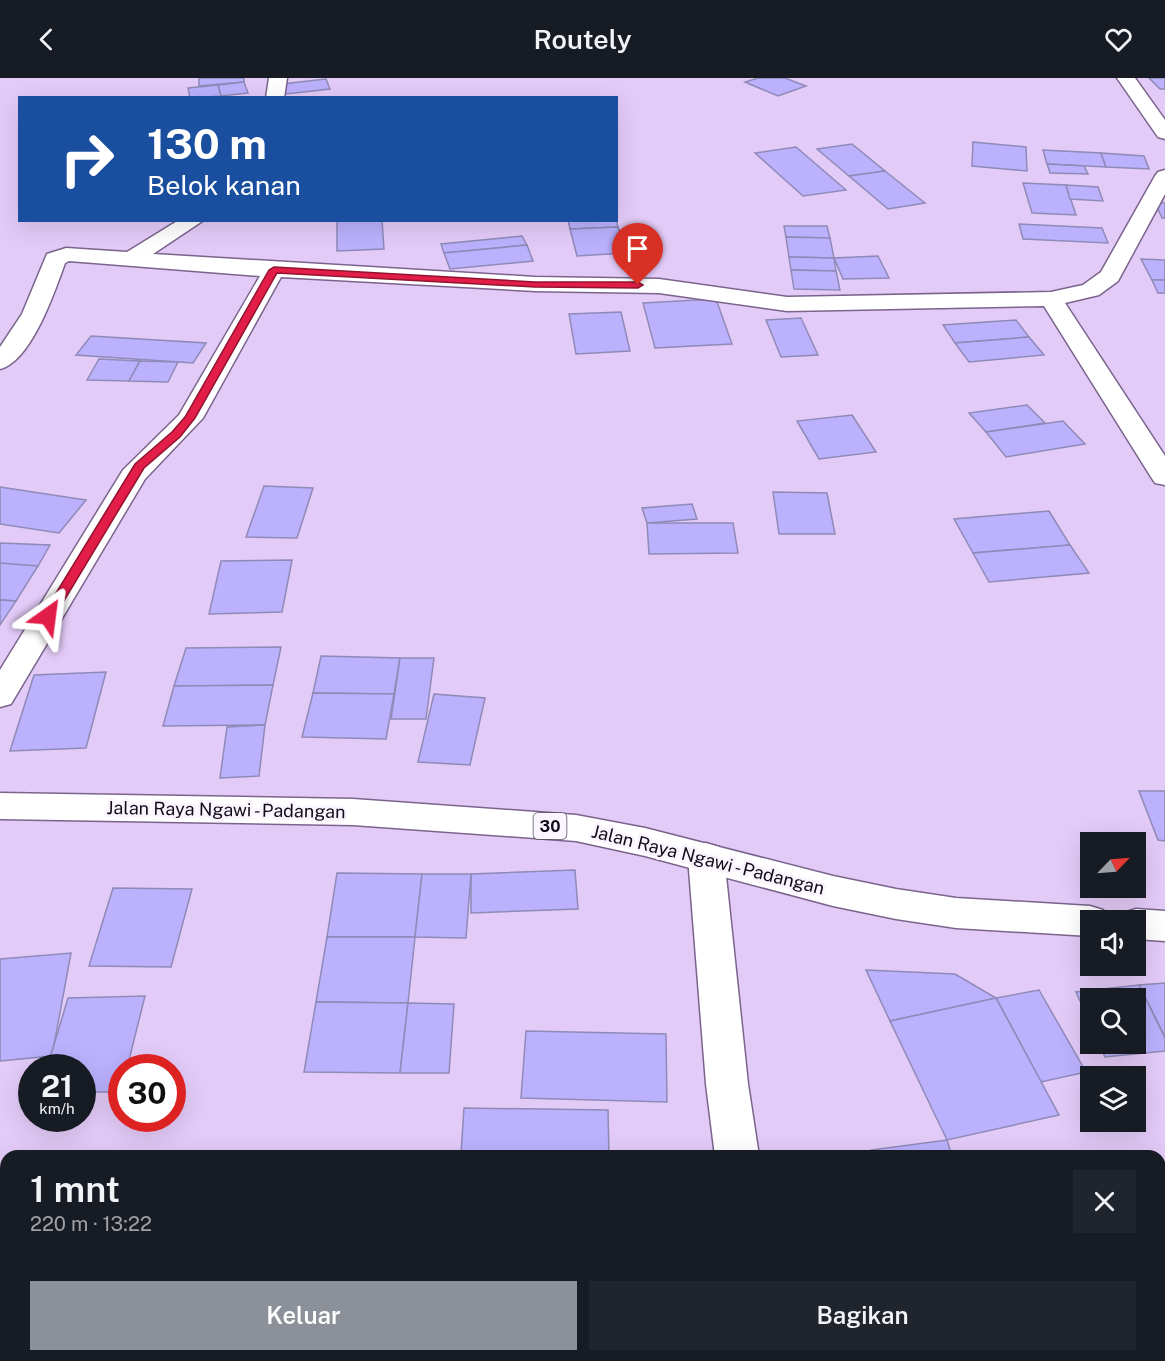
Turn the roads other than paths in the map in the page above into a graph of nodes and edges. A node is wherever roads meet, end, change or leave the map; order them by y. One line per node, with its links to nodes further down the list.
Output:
1 (278, 78): 3 (main road)
2 (1126, 78): 4 (main road)
3 (275, 96)
4 (1165, 133)
5 (1165, 176): 9 (main road)
6 (191, 222): 7 (main road)
7 (129, 260): 8 (main road); 10 (main road)
8 (274, 270): 9 (main road); 12 (main road)
9 (1051, 299): 11 (main road)
10 (0, 362)
11 (1165, 477)
12 (0, 696)
13 (0, 806): 14 (main road, Jalan Raya Ngawi - Padangan / 30)
14 (706, 857): 15 (main road, Jalan Raya Ngawi - Padangan / 30); 18 (main road)
15 (1080, 920)
16 (1146, 925): 17 (main road)
17 (1165, 926)
18 (736, 1150)

